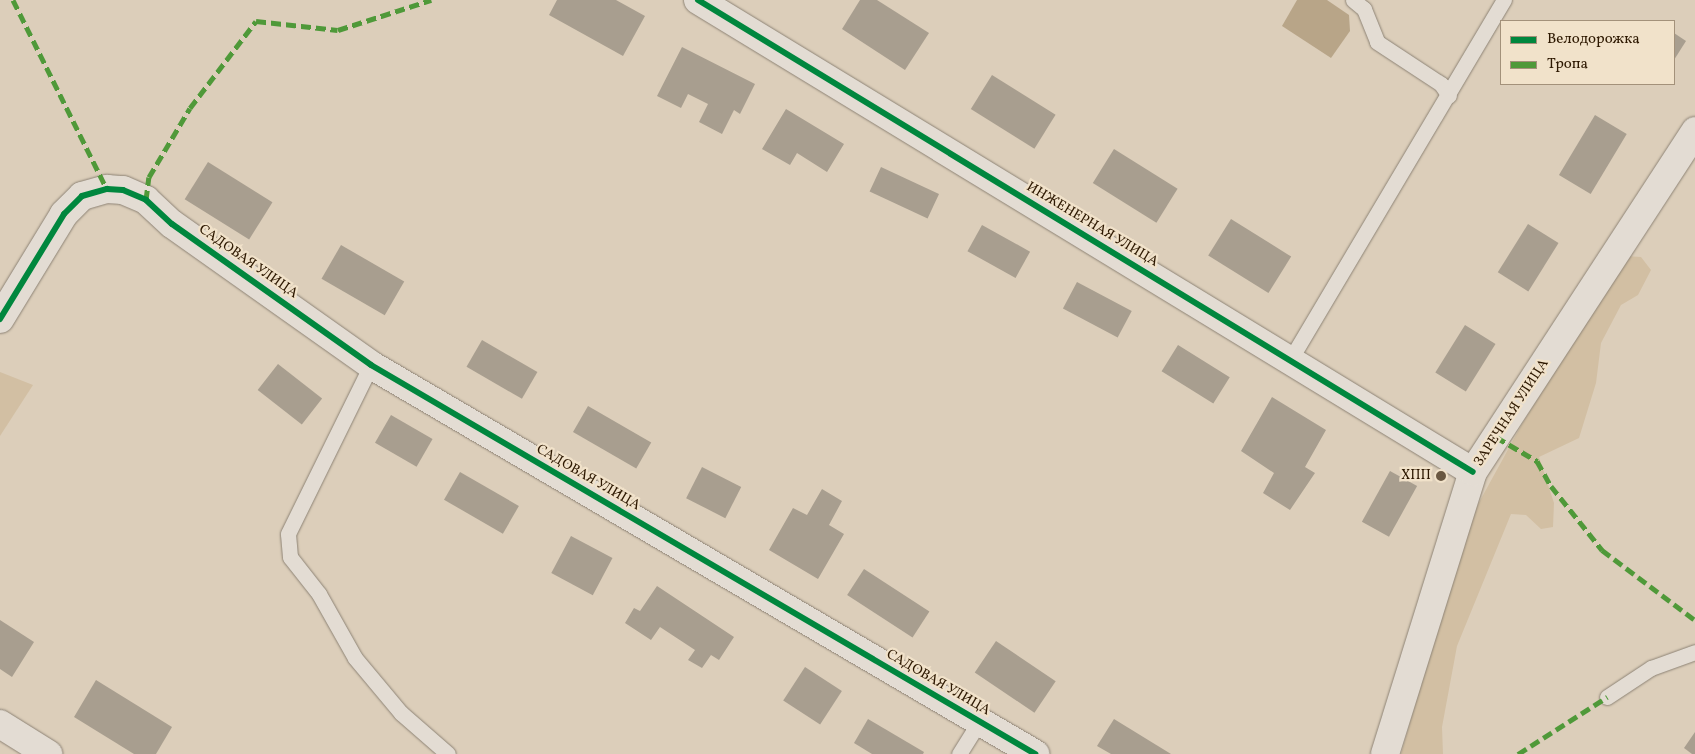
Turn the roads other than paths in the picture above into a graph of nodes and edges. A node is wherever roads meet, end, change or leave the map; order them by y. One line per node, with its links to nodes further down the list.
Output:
1 (698, 0): 7 (street, ИНЖЕНЕРНАЯ УЛИЦА)
2 (1353, 0): 4 (lane)
3 (1504, 0): 4 (lane)
4 (1449, 96): 7 (lane)
5 (1695, 131): 9 (street, ЗАРЕЧНАЯ УЛИЦА)
6 (0, 319): 8 (street, САДОВАЯ УЛИЦА)
7 (1290, 360): 9 (street, ИНЖЕНЕРНАЯ УЛИЦА)
8 (371, 365): 12 (street, САДОВАЯ УЛИЦА); 15 (lane)
9 (1473, 472): 18 (street, ЗАРЕЧНАЯ УЛИЦА)
10 (1695, 652): 11 (lane)
11 (1607, 697)
12 (980, 722): 16 (lane); 17 (street, САДОВАЯ УЛИЦА)
13 (0, 724): 14 (street)
14 (48, 754)
15 (448, 754)
16 (959, 754)
17 (1035, 754)
18 (1385, 754)

